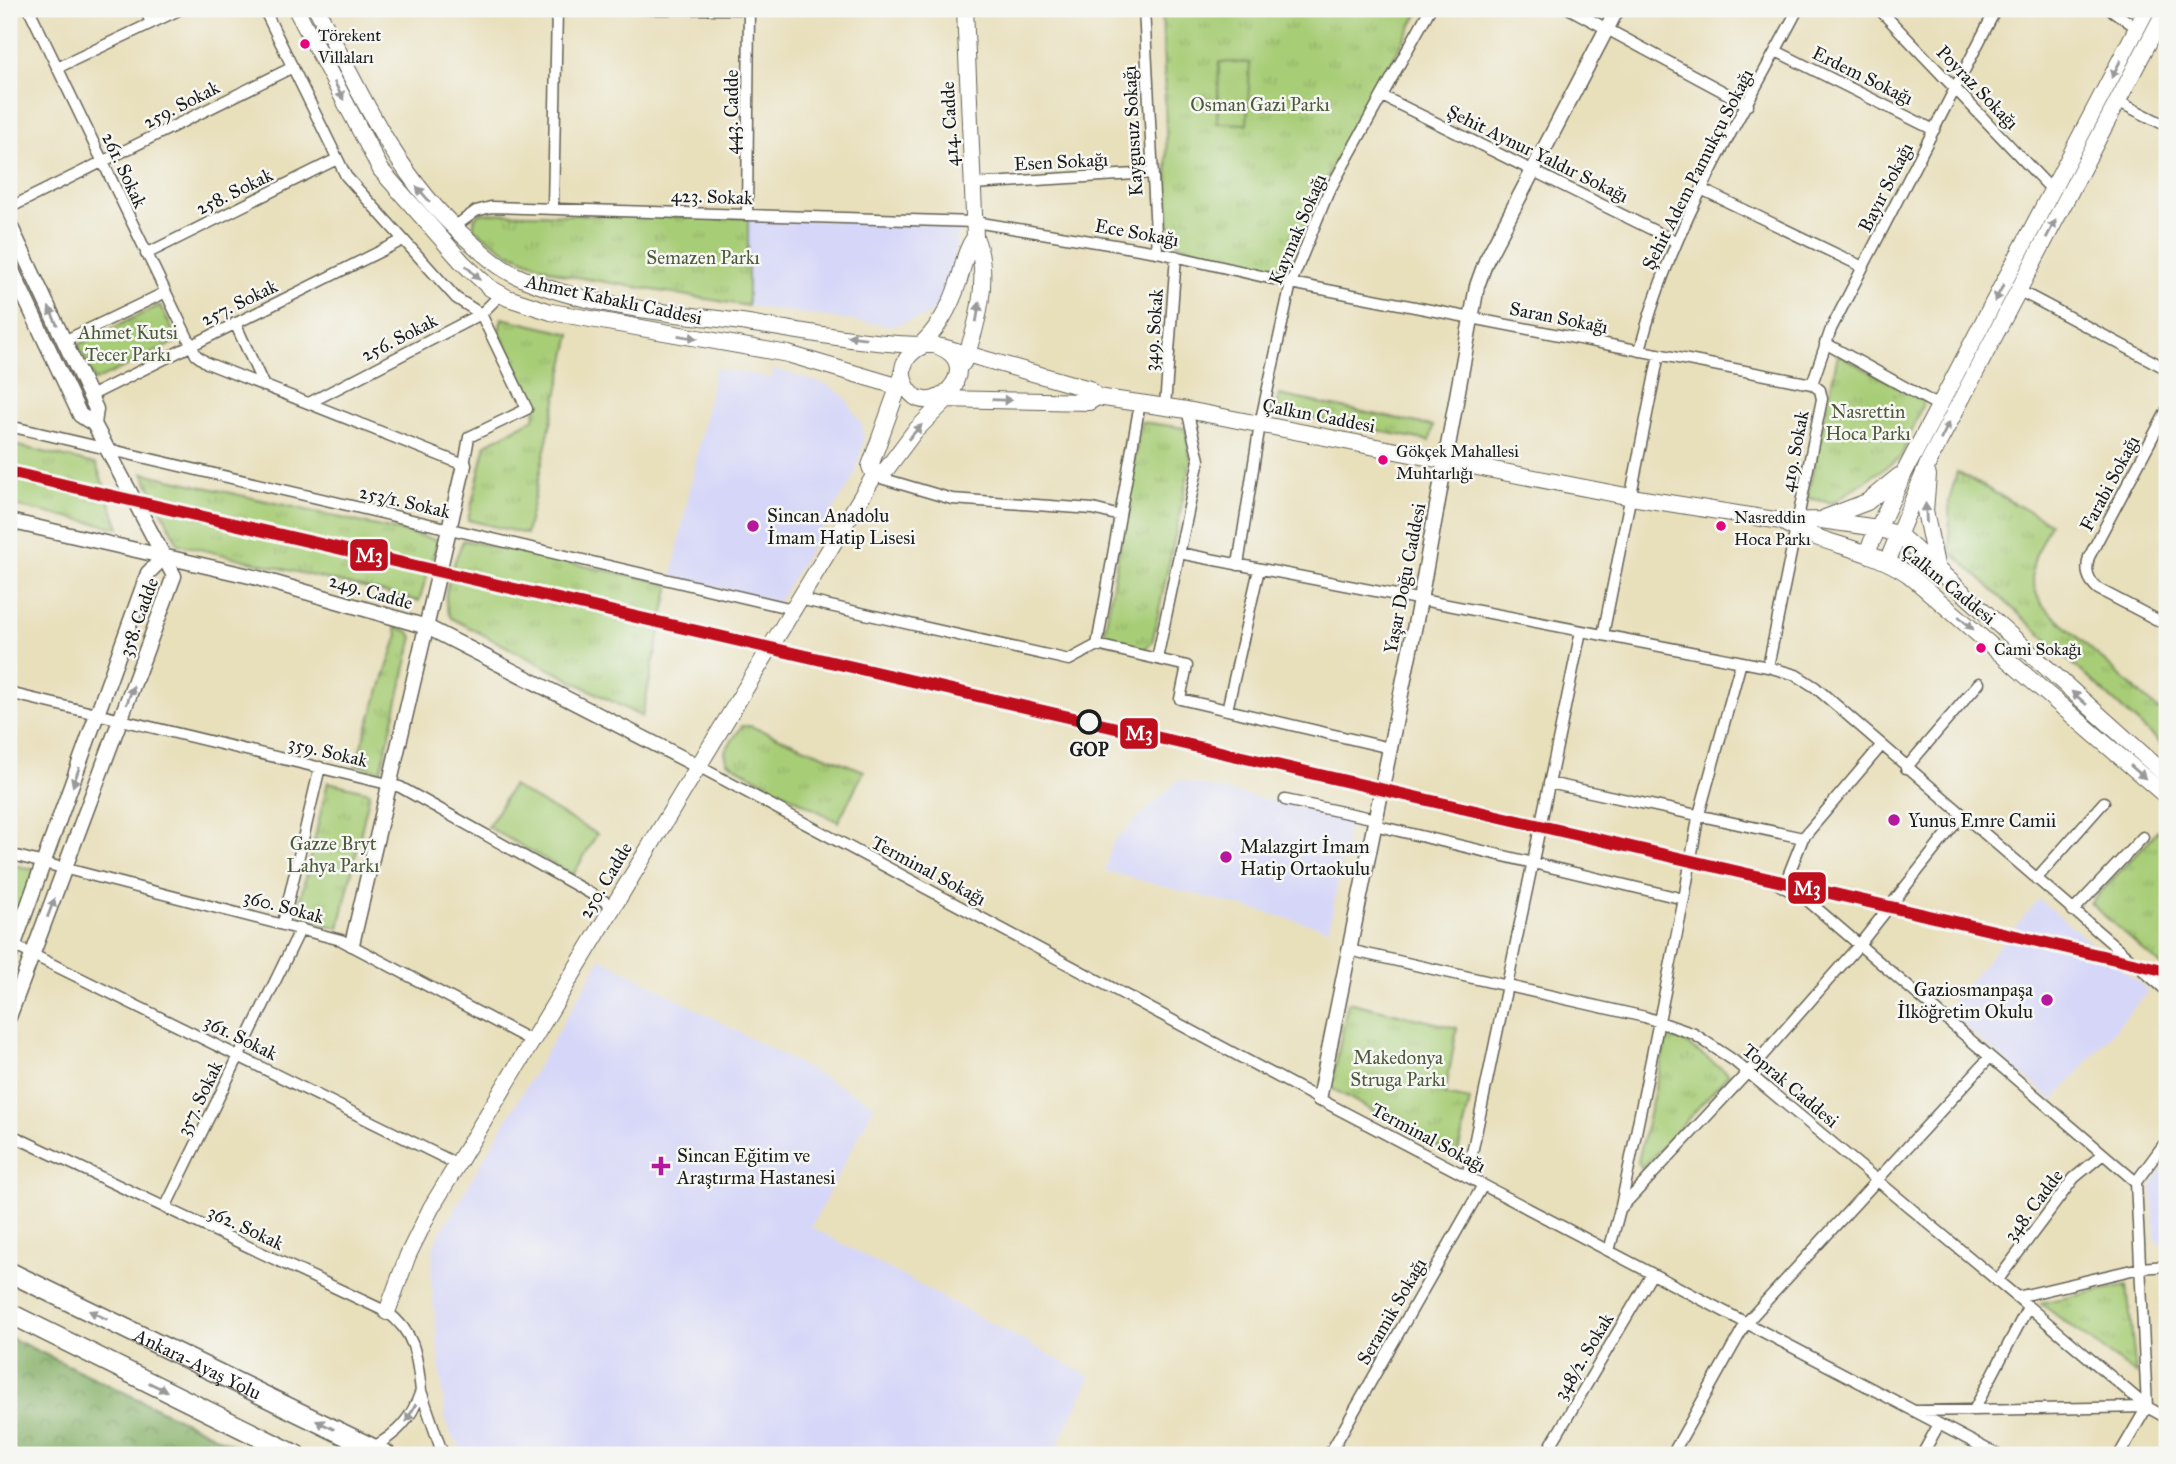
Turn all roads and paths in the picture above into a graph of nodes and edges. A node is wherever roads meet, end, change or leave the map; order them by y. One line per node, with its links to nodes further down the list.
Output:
1 (29, 9): 27 (street, 261. Sokak)
2 (145, 9): 22 (street)
3 (180, 9): 22 (street)
4 (264, 9): 26 (street)
5 (296, 9): 59 (main road, Ahmet Kabaklı Caddesi, one-way to 59)
6 (317, 9): 45 (main road, Ahmet Kabaklı Caddesi, one-way to 6)
7 (557, 9): 42 (street)
8 (643, 9): 21 (street)
9 (871, 9): 21 (street)
10 (965, 9): 38 (main road, 414. Cadde)
11 (1144, 9): 37 (street, Kaygusuz Sokağı)
12 (1430, 9): 29 (street, Kaymak Sokağı)
13 (1570, 9): 23 (street)
14 (1617, 9): 23 (street, Yaşar Doğu Caddesi)
15 (1798, 9): 25 (street, Şehit Adem Pamukçu Sokağı)
16 (1878, 9): 28 (street, Poyraz Sokağı)
17 (1996, 9): 28 (street, Bayır Sokağı)
18 (2110, 9): 24 (street)
19 (2147, 9): 24 (main road)
20 (2166, 9): 30 (main road)
21 (749, 10): 43 (street, 443. Cadde)
22 (151, 23): 27 (street)
23 (1606, 28): 31 (street); 36 (street, Yaşar Doğu Caddesi)
24 (2137, 28): 40 (main road, one-way to 40)
25 (1776, 51): 31 (street, Şehit Adem Pamukçu Sokağı); 33 (street, Erdem Sokağı)
26 (293, 67): 34 (street); 35 (street, 259. Sokak)
27 (57, 68): 35 (street, 261. Sokak)
28 (1955, 88): 33 (street, Bayır Sokağı); 40 (street, Poyraz Sokağı)
29 (1382, 96): 36 (street, Şehit Aynur Yaldır Sokağı); 55 (street, Kaymak Sokağı)
30 (2119, 102): 32 (street); 57 (main road, one-way to 30)
31 (1748, 105): 39 (street, Şehit Adem Pamukçu Sokağı)
32 (2167, 126)
33 (1934, 130): 53 (street, Bayır Sokağı)
34 (337, 159): 47 (street); 50 (street, 258. Sokak)
35 (103, 163): 41 (street, 259. Sokak); 50 (street, 261. Sokak)
36 (1533, 169): 48 (street, Şehit Aynur Yaldır Sokağı); 61 (street, Yaşar Doğu Caddesi)
37 (1152, 173): 38 (street, Esen Sokağı); 49 (street, Kaygusuz Sokağı)
38 (974, 184): 46 (main road, 414. Cadde)
39 (1703, 190): 48 (street, Şehit Adem Pamukçu Sokağı); 53 (street)
40 (2052, 190): 80 (main road, one-way to 80)
41 (9, 208)
42 (553, 208): 43 (street, 423. Sokak); 45 (street, 423. Sokak)
43 (747, 215): 46 (street, 423. Sokak)
44 (9, 223): 63 (street, one-way to 44)
45 (454, 227): 54 (main road, Ahmet Kabaklı Caddesi)
46 (975, 230): 49 (street, Ece Sokağı); 66 (main road, 414. Cadde); 70 (main road, 414. Cadde, one-way to 46)
47 (403, 240): 60 (street); 62 (street, 257. Sokak)
48 (1677, 242): 68 (street, Şehit Adem Pamukçu Sokağı)
49 (1157, 252): 51 (street, Ece Sokağı)
50 (146, 254): 58 (street, 261. Sokak)
51 (1176, 256): 55 (street, Ece Sokağı); 81 (street, 349. Sokak)
52 (9, 264): 56 (street)
53 (1863, 267): 64 (street, Bayır Sokağı)
54 (512, 273): 59 (main road); 66 (main road, Ahmet Kabaklı Caddesi, one-way to 54)
55 (1290, 283): 61 (street, Saran Sokağı); 85 (street, Kaymak Sokağı)
56 (14, 285): 84 (street)
57 (2018, 290): 71 (street); 89 (main road, one-way to 57)
58 (164, 293): 63 (street); 65 (street, 261. Sokak)
59 (500, 294): 60 (street, 256. Sokak); 72 (main road, Ahmet Kabaklı Caddesi, one-way to 72)
60 (481, 314): 78 (street, 256. Sokak); 90 (street)
61 (1471, 318): 68 (street, Saran Sokağı); 88 (street, Yaşar Doğu Caddesi)
62 (235, 323): 65 (street, 257. Sokak); 73 (street)
63 (64, 341): 76 (street)
64 (1825, 343): 74 (street, Bayır Sokağı); 80 (street)
65 (189, 346): 73 (street); 76 (street, 257. Sokak)
66 (921, 346): 67 (main road); 72 (main road)
67 (942, 347): 70 (main road, Çalkın Caddesi); 75 (main road)
68 (1640, 351): 69 (street, Saran Sokağı)
69 (1659, 354): 74 (street, Saran Sokağı); 93 (street)
70 (966, 355): 75 (main road, 414. Cadde); 77 (main road, Çalkın Caddesi)
71 (2167, 369)
72 (902, 379): 75 (main road); 92 (main road, 250. Cadde)
73 (264, 386): 78 (street)
74 (1816, 387): 97 (street, 419. Sokak)
75 (948, 390): 77 (main road, Çalkın Caddesi, one-way to 77); 92 (main road, 250. Cadde, one-way to 75)
76 (90, 396): 84 (street)
77 (1097, 397): 79 (main road, Çalkın Caddesi)
78 (309, 403): 90 (street)
79 (1140, 403): 81 (main road, Çalkın Caddesi); 94 (street)
80 (1939, 406): 91 (main road)
81 (1165, 407): 82 (main road, Çalkın Caddesi)
82 (1187, 410): 85 (main road, Çalkın Caddesi); 102 (street)
83 (2167, 410): 110 (street, Farabi Sokağı)
84 (94, 424): 87 (street)
85 (1260, 424): 88 (main road, Çalkın Caddesi); 105 (street, Kaymak Sokağı)
86 (9, 426): 87 (street, 253/1. Sokak)
87 (107, 449): 99 (street, 253/1. Sokak); 103 (street)
88 (1445, 461): 93 (main road, Çalkın Caddesi); 108 (street, Yaşar Doğu Caddesi)
89 (1929, 461): 100 (main road); 106 (main road, one-way to 89)
90 (464, 465): 99 (street)
91 (1904, 473): 95 (main road, Çalkın Caddesi); 98 (main road)
92 (874, 476): 94 (street); 109 (main road, 250. Cadde)
93 (1631, 497): 97 (main road, Çalkın Caddesi); 113 (street)
94 (1120, 516): 114 (street)
95 (1821, 520): 97 (main road, Çalkın Caddesi); 98 (main road, Çalkın Caddesi)
96 (9, 521): 103 (street, 249. Cadde)
97 (1797, 524): 101 (main road, Çalkın Caddesi); 117 (street, 419. Sokak)
98 (1878, 528): 100 (main road, Çalkın Caddesi); 101 (main road)
99 (450, 529): 109 (street, 253/1. Sokak); 111 (street)
100 (1899, 535): 104 (main road); 106 (main road, Çalkın Caddesi)
101 (1867, 552): 104 (main road, Çalkın Caddesi)
102 (1179, 553): 105 (street); 115 (street)
103 (164, 556): 111 (street, 249. Cadde); 121 (street, 358. Cadde); 122 (street, 358. Cadde, one-way to 103)
104 (1888, 560): 131 (main road, Çalkın Caddesi, one-way to 131)
105 (1238, 565): 107 (street)
106 (1936, 565): 128 (main road, Çalkın Caddesi, one-way to 106)
107 (1259, 569): 108 (street); 120 (street)
108 (1420, 600): 112 (street); 124 (street, Yaşar Doğu Caddesi)
109 (796, 604): 114 (street, 253/1. Sokak); 125 (main road, 250. Cadde)
110 (2167, 625)
111 (427, 627): 125 (street, 249. Cadde); 130 (street)
112 (1581, 631): 113 (street); 129 (street)
113 (1603, 635): 116 (street)
114 (1097, 645): 115 (street)
115 (1157, 659): 120 (street)
116 (1741, 662): 117 (street); 135 (street)
117 (1768, 667): 123 (street)
118 (1979, 683): 127 (street)
119 (9, 693): 121 (street, 359. Sokak)
120 (1227, 710): 124 (street)
121 (98, 714): 122 (street, 359. Sokak); 140 (street, 358. Cadde, one-way to 140)
122 (121, 719): 126 (street, 359. Sokak); 143 (street, 358. Cadde)
123 (1881, 746): 127 (street); 138 (street)
124 (1390, 748): 136 (street, Yaşar Doğu Caddesi)
125 (698, 766): 147 (main road, 250. Cadde); 164 (street, Terminal Sokağı)
126 (320, 767): 130 (street, 359. Sokak); 149 (street)
127 (1906, 768): 134 (street)
128 (2167, 776)
129 (1549, 783): 135 (street); 142 (street)
130 (390, 784): 147 (street, 359. Sokak); 151 (street)
131 (2167, 797)
132 (1285, 800): 136 (street)
133 (2104, 802): 144 (street)
134 (1962, 815): 144 (street); 152 (street)
135 (1698, 818): 138 (street); 141 (street)
136 (1375, 822): 142 (street); 154 (street, Yaşar Doğu Caddesi)
137 (2143, 837): 148 (street)
138 (1802, 838): 145 (street)
139 (9, 853): 140 (street, 360. Sokak)
140 (46, 862): 143 (street, 360. Sokak); 153 (street, 358. Cadde)
141 (1691, 862): 145 (street); 146 (street)
142 (1533, 863): 146 (street); 156 (street)
143 (66, 869): 149 (street, 360. Sokak); 155 (street, 358. Cadde, one-way to 143)
144 (2036, 878): 148 (street)
145 (1784, 886): 152 (street)
146 (1684, 899): 159 (street)
147 (613, 906): 160 (main road, 250. Cadde)
148 (2073, 911): 157 (street)
149 (283, 923): 150 (street, 360. Sokak)
150 (301, 928): 151 (street, 360. Sokak); 161 (street, 357. Sokak)
151 (352, 944): 160 (street, 360. Sokak)
152 (1860, 944): 162 (street); 163 (street)
153 (10, 949): 155 (street, 361. Sokak)
154 (1349, 950): 156 (street, Toprak Caddesi); 164 (street, Yaşar Doğu Caddesi)
155 (34, 953): 158 (street, 358. Cadde); 161 (street, 361. Sokak)
156 (1507, 985): 159 (street, Toprak Caddesi); 169 (street)
157 (2167, 991)
158 (9, 1017)
159 (1660, 1021): 163 (street, Toprak Caddesi); 174 (street)
160 (532, 1041): 168 (main road, 250. Cadde)
161 (239, 1055): 168 (street, 361. Sokak); 173 (street, 357. Sokak)
162 (1990, 1057): 167 (street); 170 (street)
163 (1748, 1072): 170 (street, Toprak Caddesi); 174 (street)
164 (1319, 1099): 169 (street, Terminal Sokağı)
165 (9, 1134): 173 (street, 362. Sokak)
166 (2167, 1140): 171 (street)
167 (2102, 1155): 171 (street); 180 (street, 348. Cadde)
168 (457, 1164): 183 (main road, 250. Cadde)
169 (1467, 1177): 172 (street, Terminal Sokağı)
170 (1876, 1179): 180 (street, Toprak Caddesi); 185 (street)
171 (2136, 1182): 177 (street)
172 (1483, 1185): 175 (street, Terminal Sokağı); 195 (street, Seramik Sokağı)
173 (164, 1208): 183 (street, 362. Sokak)
174 (1620, 1209): 175 (street)
175 (1609, 1251): 179 (street, Terminal Sokağı)
176 (2167, 1266): 177 (street)
177 (2140, 1268): 181 (street); 187 (street)
178 (9, 1272): 192 (highway, Ankara-Ayaş Yolu, one-way to 178)
179 (1652, 1274): 185 (street, Terminal Sokağı); 196 (street, 348/2. Sokak)
180 (1997, 1281): 181 (street, Toprak Caddesi)
181 (2017, 1297): 182 (street, Toprak Caddesi)
182 (2028, 1307): 187 (street, Toprak Caddesi); 188 (street)
183 (387, 1312): 186 (street, 362. Sokak)
184 (9, 1313): 193 (highway, Ankara-Ayaş Yolu, one-way to 193)
185 (1746, 1323): 189 (street, Terminal Sokağı); 197 (street)
186 (421, 1391): 192 (street, one-way to 192); 194 (street, 362. Sokak)
187 (2147, 1407): 188 (street); 190 (street, Toprak Caddesi); 200 (street)
188 (1974, 1410): 189 (street)
189 (1914, 1411): 191 (street, Terminal Sokağı)
190 (2167, 1418)
191 (1939, 1424): 198 (street); 199 (street, Terminal Sokağı)
192 (379, 1452)
193 (296, 1455)
194 (443, 1455)
195 (1329, 1455)
196 (1545, 1455)
197 (1672, 1455)
198 (1922, 1455)
199 (1998, 1455)
200 (2119, 1455)

